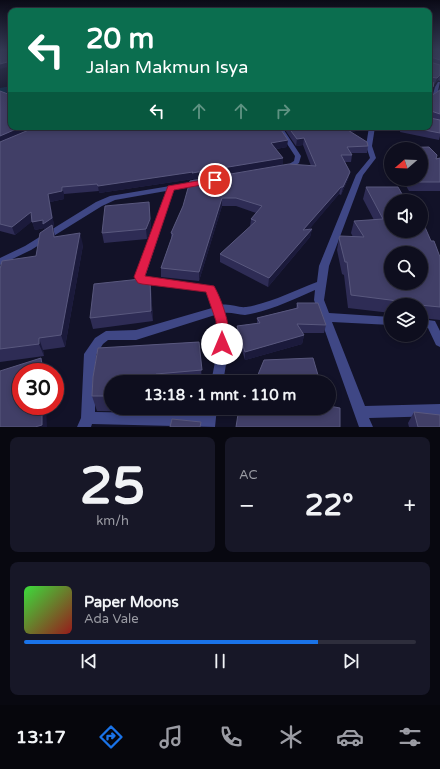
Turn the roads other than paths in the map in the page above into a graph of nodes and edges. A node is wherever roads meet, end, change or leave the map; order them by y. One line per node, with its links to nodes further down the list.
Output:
1 (437, 85): 2 (street)
2 (432, 96)
3 (282, 130): 5 (street)
4 (372, 130): 9 (street)
5 (273, 171)
6 (210, 181): 7 (street)
7 (170, 188): 8 (street); 10 (street)
8 (0, 262)
9 (321, 284): 10 (street); 11 (street)
10 (217, 309): 15 (street); 19 (street)
11 (325, 317): 12 (street); 17 (street)
12 (384, 321)
13 (431, 324): 14 (street)
14 (440, 342)
15 (218, 375)
16 (440, 410): 17 (street)
17 (360, 412): 20 (street)
18 (209, 419): 19 (street)
19 (86, 423)
20 (366, 427)

